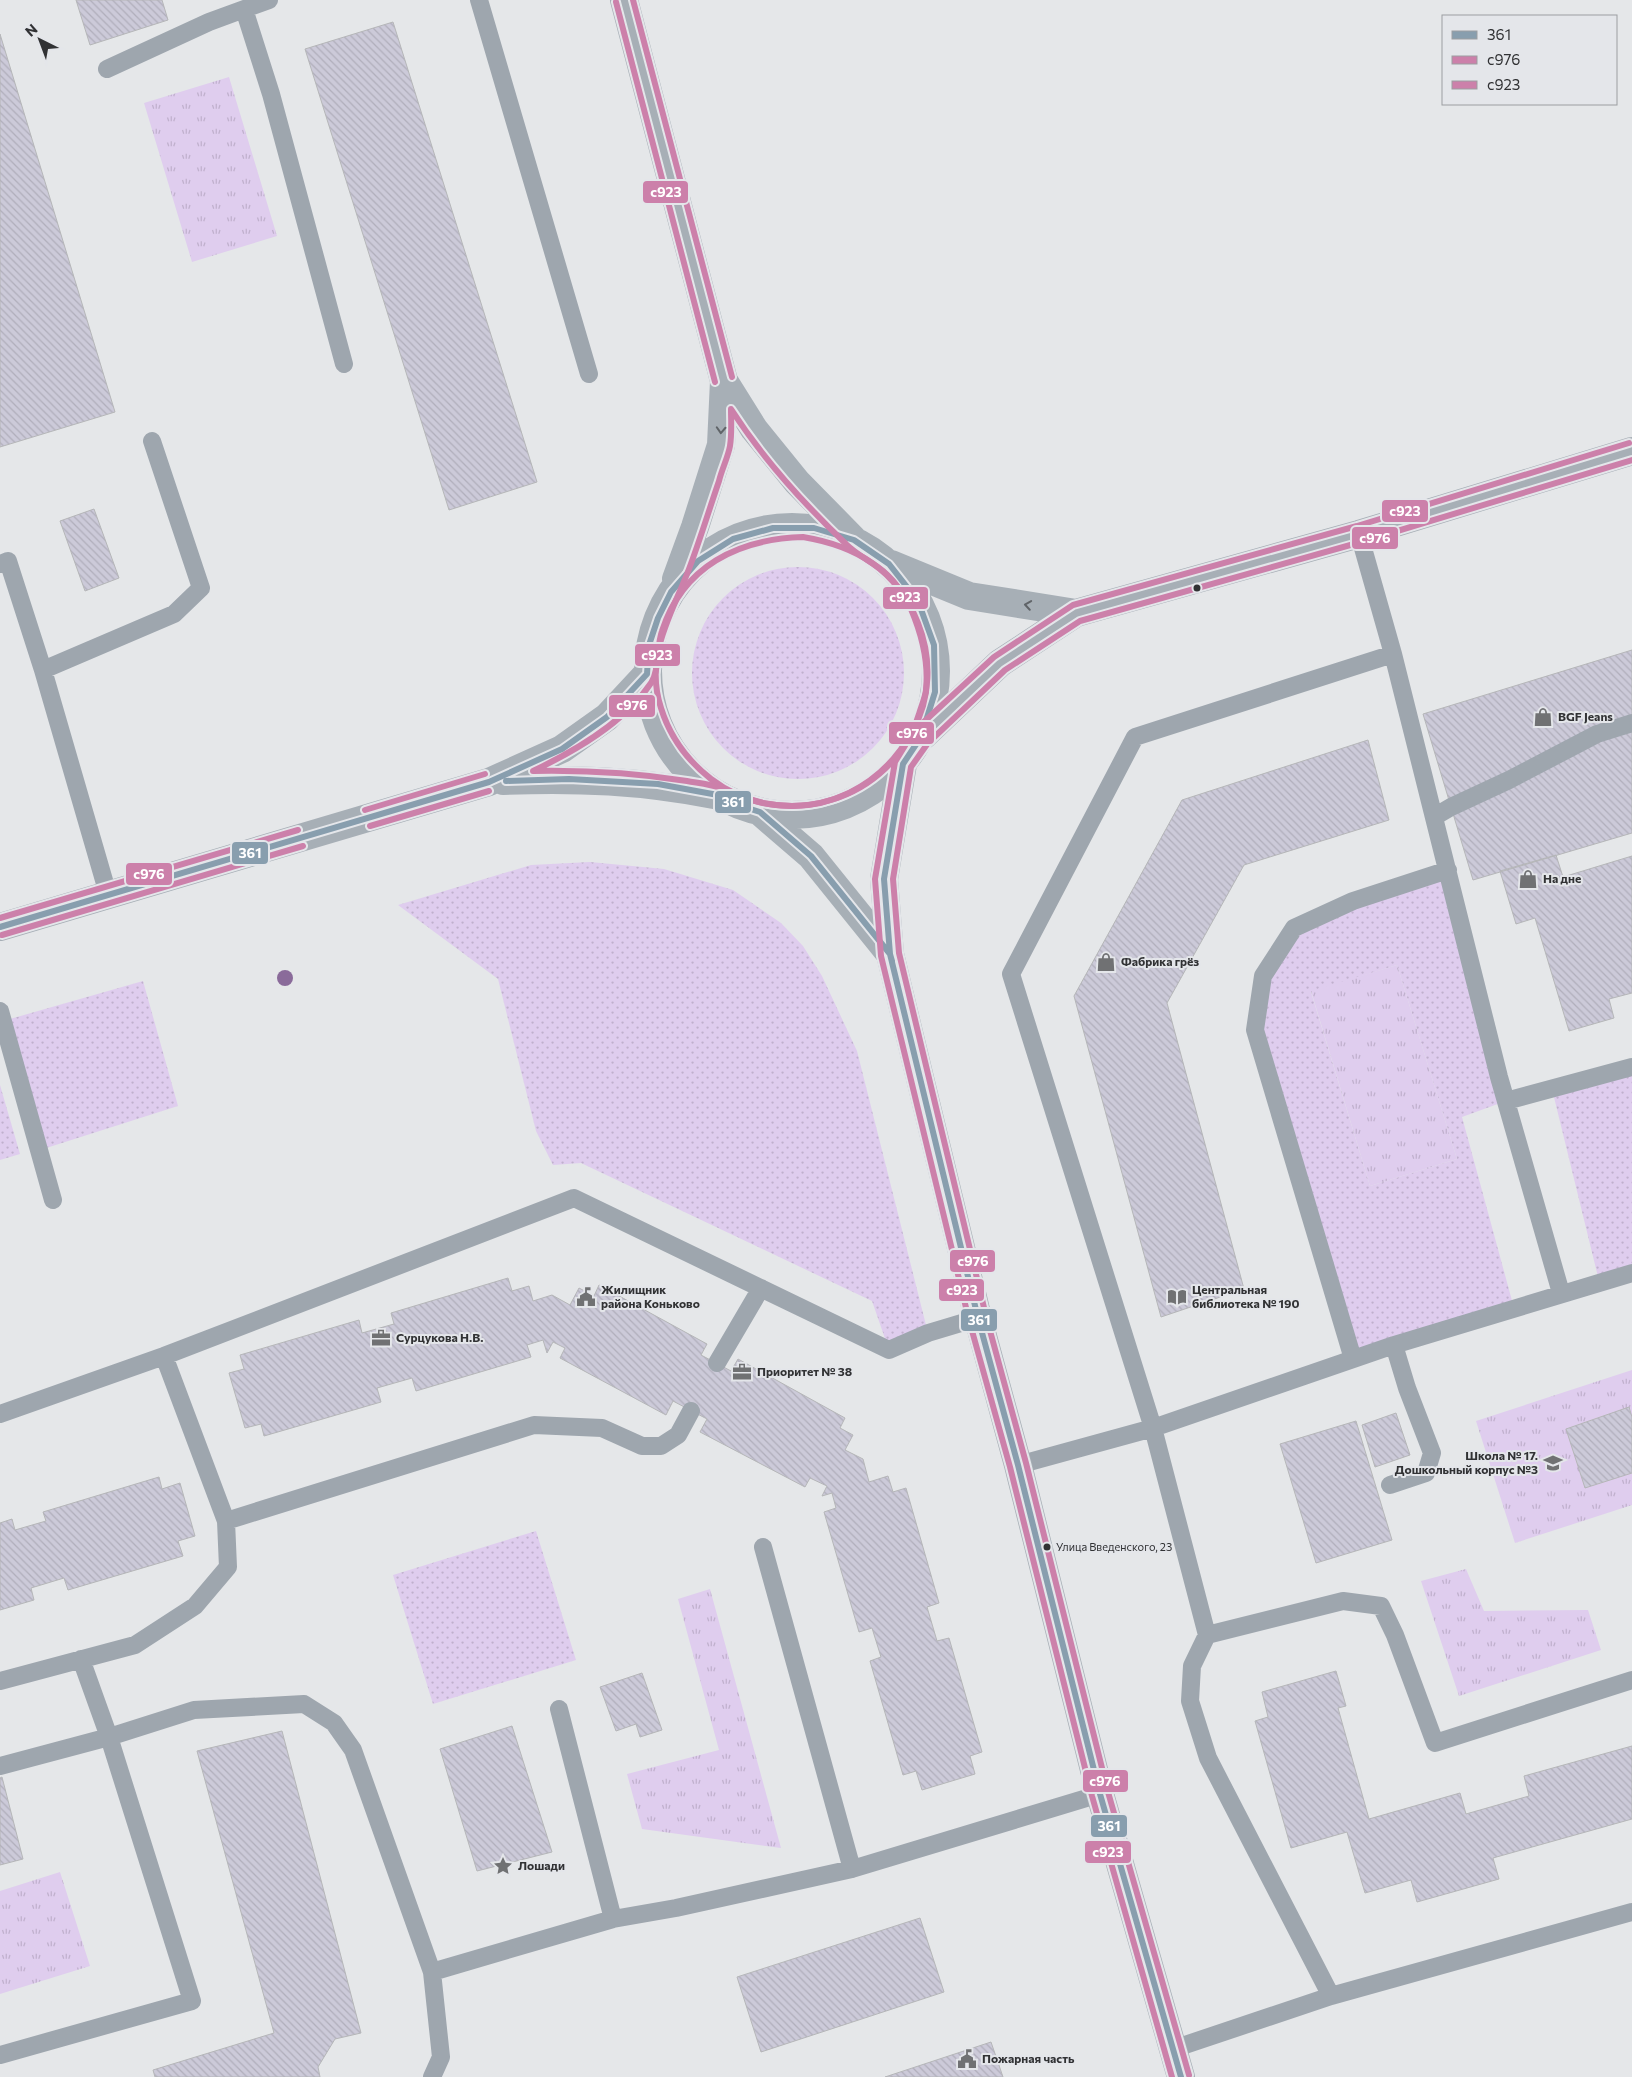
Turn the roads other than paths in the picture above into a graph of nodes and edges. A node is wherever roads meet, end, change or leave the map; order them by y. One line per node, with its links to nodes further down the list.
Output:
1 (269, 0): 4 (lane)
2 (479, 0): 7 (lane)
3 (624, 0): 8 (main road)
4 (244, 9): 5 (lane); 6 (lane)
5 (107, 69)
6 (344, 364)
7 (589, 374)
8 (724, 381): 12 (main road); 15 (main road, one-way to 15)
9 (152, 441): 18 (lane)
10 (1632, 451): 11 (main road)
11 (1359, 534): 16 (main road); 17 (lane)
12 (854, 540): 14 (main road); 15 (main road)
13 (0, 564): 18 (lane)
14 (889, 564): 16 (main road, one-way to 14); 21 (main road)
15 (671, 592): 19 (main road)
16 (1076, 613): 21 (main road)
17 (1393, 654): 26 (lane); 45 (lane)
18 (43, 670): 28 (lane)
19 (647, 674): 23 (main road); 24 (main road)
20 (1632, 723): 26 (lane)
21 (921, 737): 22 (main road)
22 (903, 764): 25 (main road); 30 (main road)
23 (489, 782): 24 (main road); 28 (main road)
24 (718, 795): 25 (main road)
25 (760, 812): 30 (main road)
26 (1434, 817): 27 (lane)
27 (1448, 870): 33 (lane); 41 (lane)
28 (108, 894): 29 (main road)
29 (0, 927)
30 (890, 954): 38 (main road)
31 (0, 1011): 34 (lane)
32 (1632, 1068): 33 (lane)
33 (1506, 1101): 37 (lane)
34 (54, 1200)
35 (1632, 1273): 37 (lane)
36 (761, 1288): 38 (lane); 40 (lane); 42 (lane)
37 (1561, 1293): 39 (lane)
38 (978, 1318): 46 (main road)
39 (1394, 1345): 41 (lane); 47 (lane)
40 (164, 1356): 44 (lane); 48 (lane)
41 (1354, 1359): 45 (lane)
42 (716, 1363)
43 (690, 1411): 48 (lane)
44 (0, 1414)
45 (1152, 1428): 46 (lane); 50 (lane)
46 (1018, 1465): 57 (main road)
47 (1390, 1485)
48 (226, 1521): 51 (lane)
49 (763, 1547): 58 (lane)
50 (1207, 1634): 52 (lane); 62 (lane)
51 (81, 1659): 53 (lane); 55 (lane)
52 (1632, 1680)
53 (0, 1681)
54 (559, 1708): 60 (lane)
55 (109, 1737): 56 (lane); 61 (lane); 63 (lane)
56 (0, 1766)
57 (1100, 1794): 58 (lane); 64 (main road)
58 (852, 1869): 60 (lane)
59 (1632, 1912): 62 (lane)
60 (613, 1919): 61 (lane)
61 (432, 1972): 65 (lane)
62 (1331, 1996): 64 (lane)
63 (0, 2055)
64 (1176, 2069)
65 (432, 2077)

